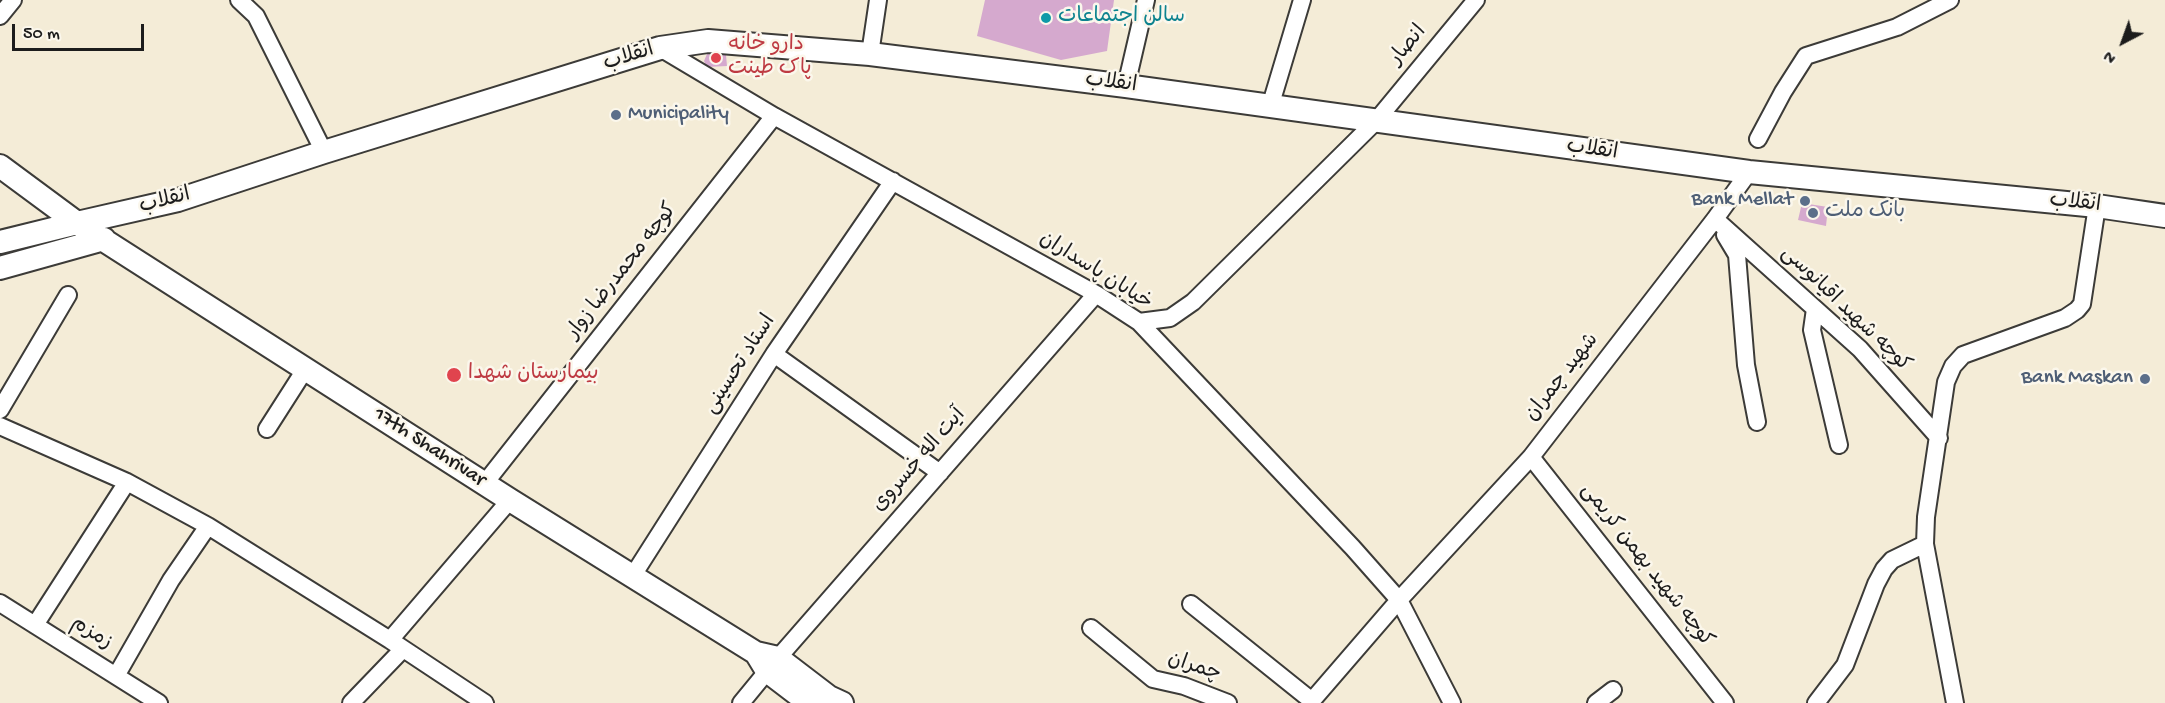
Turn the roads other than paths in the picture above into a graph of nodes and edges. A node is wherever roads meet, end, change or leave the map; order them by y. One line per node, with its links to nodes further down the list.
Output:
1 (13, 0): 8 (street)
2 (239, 0): 16 (street)
3 (878, 0): 10 (street)
4 (1146, 0): 11 (street)
5 (1302, 0): 12 (street)
6 (1476, 0): 14 (street, انصار)
7 (1950, 0): 15 (street)
8 (0, 16)
9 (660, 48): 10 (main road, انقلاب); 13 (street, خیابان پاسداران); 16 (main road, انقلاب)
10 (870, 54): 11 (main road, انقلاب)
11 (1126, 86): 12 (main road, انقلاب)
12 (1270, 106): 14 (main road, انقلاب)
13 (774, 116): 19 (street, خیابان پاسداران); 42 (street, کوچه محمدرضا زوار)
14 (1376, 121): 18 (main road, انقلاب); 30 (street)
15 (1758, 139)
16 (324, 152): 23 (main road, انقلاب)
17 (0, 166): 23 (main road, 17th Shahrivar)
18 (1749, 172): 20 (main road, انقلاب); 22 (street, شهید چمران)
19 (893, 181): 27 (street, خیابان پاسداران); 31 (street, استاد تحسینی)
20 (2097, 206): 21 (main road, انقلاب); 37 (street)
21 (2165, 216)
22 (1715, 219): 29 (street, کوچه شهید اقیانوسی); 34 (street); 39 (street, شهید چمران)
23 (77, 223): 24 (main road, 17th Shahrivar); 25 (main road, انقلاب)
24 (104, 239): 26 (main road); 32 (main road, 17th Shahrivar)
25 (0, 242)
26 (0, 268)
27 (1096, 294): 30 (street, خیابان پاسداران); 40 (street, آیت اله خسروی)
28 (68, 296): 33 (street)
29 (1815, 309): 37 (street, کوچه شهید اقیانوسی); 38 (street)
30 (1139, 322): 47 (street, خیابان پاسداران)
31 (774, 354): 40 (street); 46 (street, استاد تحسینی)
32 (306, 368): 36 (street); 42 (main road, 17th Shahrivar)
33 (0, 410)
34 (1757, 422)
35 (0, 426): 41 (street)
36 (267, 429)
37 (1939, 438): 45 (street)
38 (1839, 445)
39 (1531, 457): 47 (street, شهید چمران); 67 (street, کوچه شهید بهمن کریمی)
40 (940, 473): 53 (street, آیت اله خسروی)
41 (127, 482): 44 (street); 50 (street)
42 (485, 483): 43 (main road, 17th Shahrivar)
43 (510, 500): 46 (main road, 17th Shahrivar); 52 (street)
44 (208, 526): 52 (street); 54 (street)
45 (1925, 544): 68 (street); 69 (street)
46 (632, 577): 53 (main road, 17th Shahrivar)
47 (1399, 600): 57 (street); 65 (street, خیابان پاسداران)
48 (0, 603): 50 (street, زمزم)
49 (1191, 604): 57 (street)
50 (35, 625): 54 (street, زمزم)
51 (1091, 628): 64 (street, چمران)
52 (396, 644): 56 (street); 59 (street)
53 (767, 661): 61 (street, آیت اله خسروی); 62 (main road, 17th Shahrivar); 63 (main road, 17th Shahrivar)
54 (116, 676): 58 (street, زمزم)
55 (1613, 690): 66 (street)
56 (466, 698): 60 (street)
57 (1311, 702)
58 (159, 703)
59 (351, 703)
60 (485, 703)
61 (741, 703)
62 (809, 703)
63 (842, 703)
64 (1228, 703)
65 (1452, 703)
66 (1596, 703)
67 (1725, 703)
68 (1816, 703)
69 (1955, 703)

